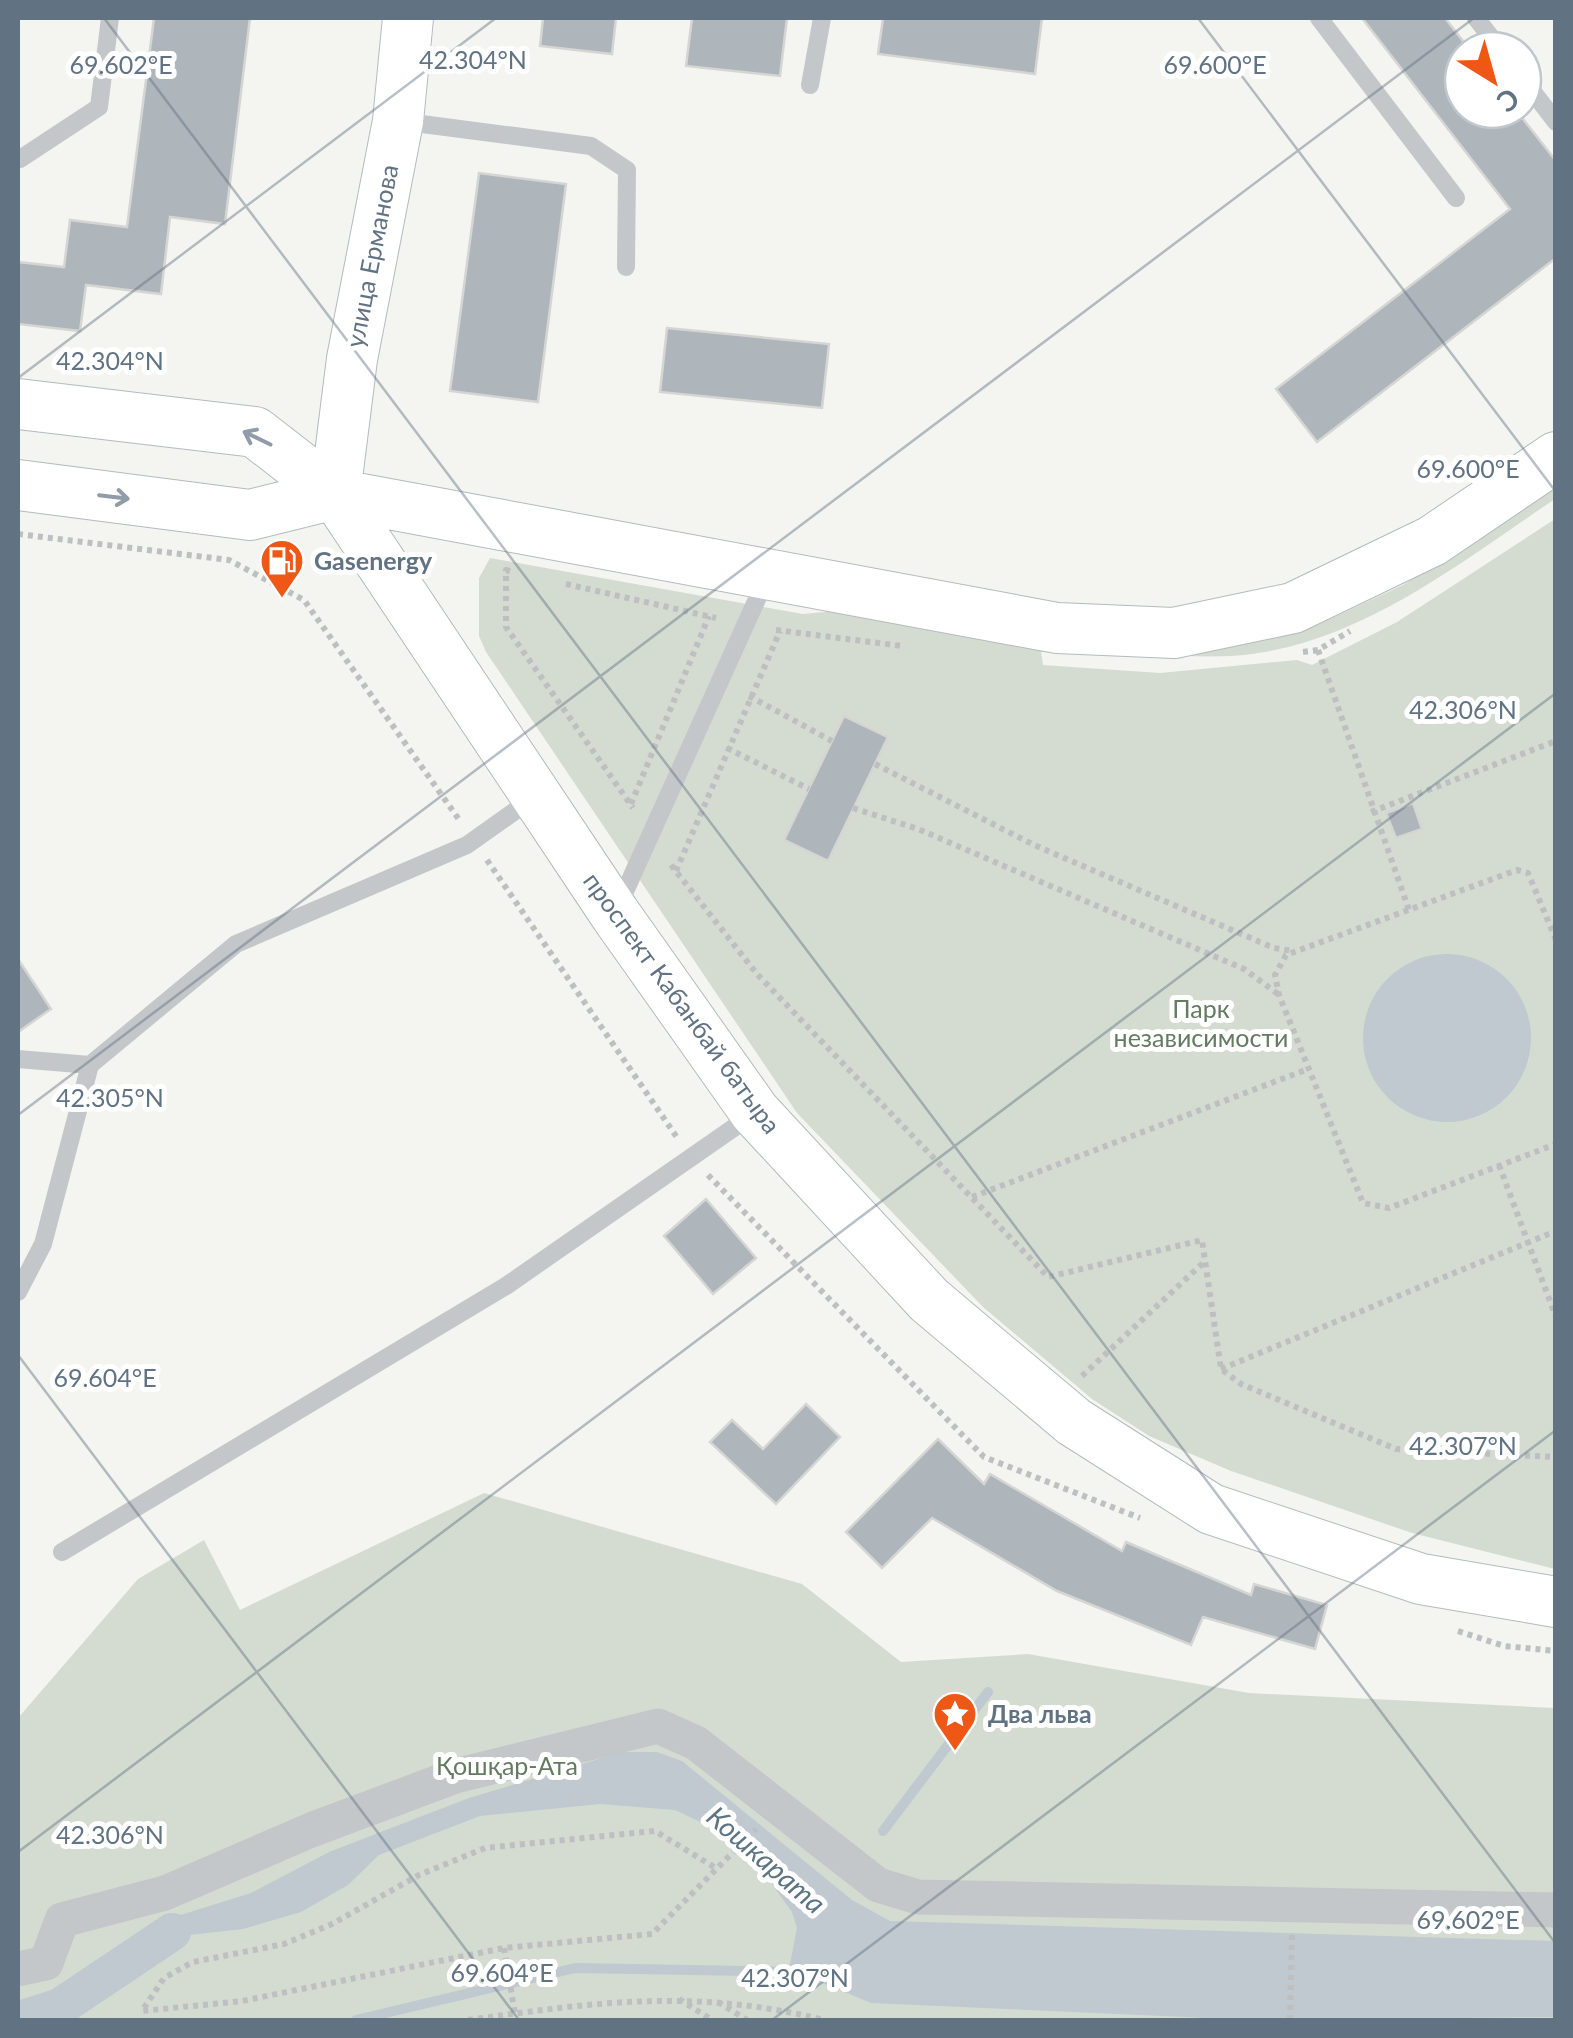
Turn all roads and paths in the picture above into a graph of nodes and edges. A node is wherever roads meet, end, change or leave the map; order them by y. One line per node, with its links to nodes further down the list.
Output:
1 (110, 18): 7 (lane)
2 (408, 18): 6 (street, улица Ерманова)
3 (822, 18): 5 (lane)
4 (1319, 18): 8 (lane)
5 (810, 85)
6 (398, 121): 9 (lane); 13 (street, улица Ерманова)
7 (20, 160)
8 (1456, 198)
9 (626, 268)
10 (18, 404): 13 (street, one-way to 10)
11 (1556, 457): 15 (street)
12 (18, 485): 13 (street, one-way to 13)
13 (335, 494): 15 (street); 25 (street, проспект Кабанбай батыра)
14 (524, 574): 16 (path)
15 (767, 576): 29 (lane)
16 (562, 582)
17 (776, 630): 19 (path)
18 (1318, 650): 27 (path)
19 (748, 696): 20 (path); 22 (path)
20 (832, 741)
21 (1556, 741): 27 (path)
22 (727, 748): 24 (path); 39 (path)
23 (875, 764): 31 (path)
24 (808, 789)
25 (536, 796): 29 (street, проспект Кабанбай батыра); 34 (lane)
26 (853, 808): 32 (path)
27 (1371, 812): 28 (path)
28 (1408, 910): 30 (path); 31 (path)
29 (615, 914): 36 (street, проспект Кабанбай батыра)
30 (1556, 940)
31 (1297, 952): 32 (path)
32 (1279, 995): 35 (path)
33 (18, 1059): 34 (lane)
34 (90, 1066): 43 (lane)
35 (1308, 1069): 38 (path); 39 (path)
36 (755, 1112): 46 (street, проспект Кабанбай батыра); 48 (lane)
37 (1556, 1144): 38 (path)
38 (1500, 1166): 41 (path)
39 (972, 1197): 42 (path)
40 (1556, 1231): 41 (path)
41 (1528, 1242): 44 (path); 45 (path)
42 (1205, 1261): 45 (path); 46 (path)
43 (18, 1292)
44 (1556, 1317)
45 (1221, 1369): 47 (path)
46 (1052, 1404): 49 (street, проспект Кабанбай батыра)
47 (1556, 1458)
48 (62, 1552)
49 (1556, 1602)
50 (764, 1822): 51 (path)
51 (714, 1868): 54 (path); 54 (path)
52 (1293, 1904): 53 (street); 55 (street); 63 (path)
53 (1556, 1910)
54 (504, 1948): 58 (path)
55 (18, 1969)
56 (680, 1999): 57 (path); 58 (path); 60 (path)
57 (717, 2001): 61 (path); 62 (path)
58 (515, 2014): 59 (path)
59 (468, 2020)
60 (712, 2020)
61 (747, 2020)
62 (824, 2020)
63 (1290, 2020)

